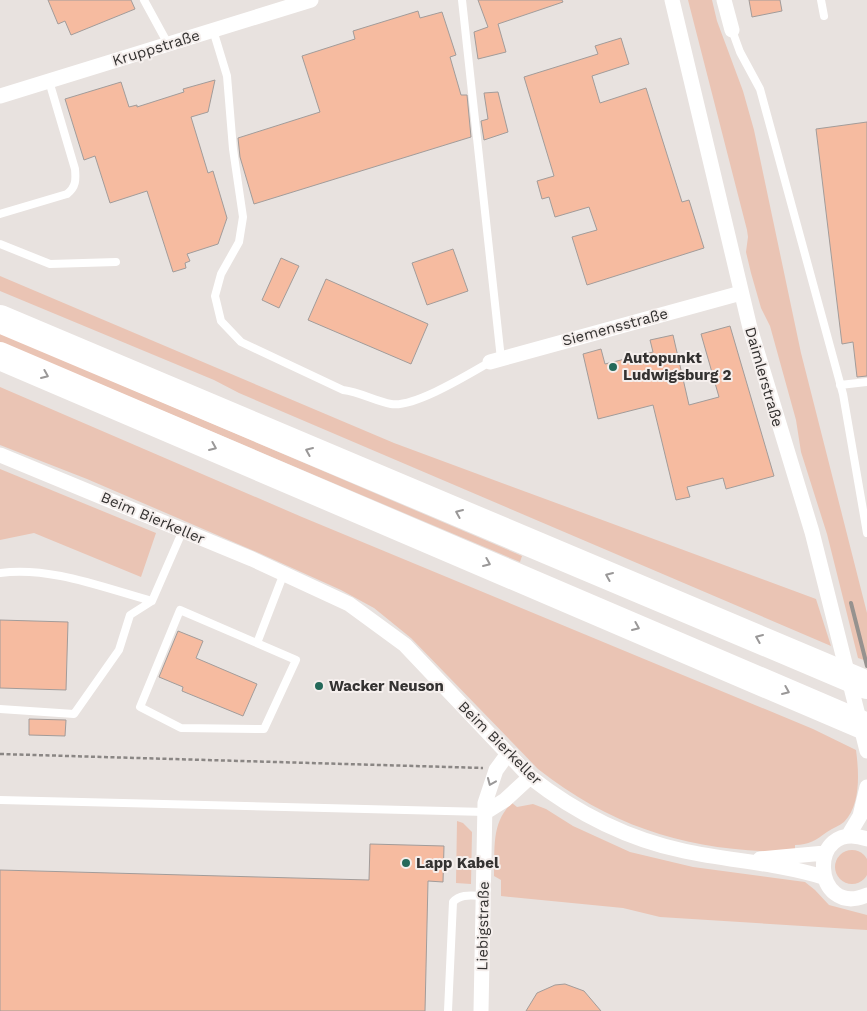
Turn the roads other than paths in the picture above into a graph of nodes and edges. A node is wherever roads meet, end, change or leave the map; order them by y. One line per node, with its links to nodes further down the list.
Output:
1 (144, 0): 10 (lane)
2 (311, 0): 8 (street, Kruppstraße)
3 (462, 0): 19 (lane)
4 (672, 0): 16 (street, Daimlerstraße)
5 (724, 0): 9 (street)
6 (821, 0): 7 (lane)
7 (824, 16)
8 (213, 30): 10 (street, Kruppstraße); 19 (lane)
9 (732, 30): 21 (lane)
10 (168, 44): 11 (street, Kruppstraße)
11 (49, 81): 12 (street, Kruppstraße); 13 (lane)
12 (0, 96)
13 (0, 214)
14 (0, 244): 15 (lane)
15 (116, 262)
16 (741, 293): 19 (street, Siemensstraße); 32 (street, Daimlerstraße)
17 (0, 319): 29 (highway, one-way to 17)
18 (0, 356): 31 (highway, one-way to 31)
19 (495, 360)
20 (867, 382): 21 (lane)
21 (840, 385): 24 (lane)
22 (0, 455): 23 (street, Beim Bierkeller)
23 (183, 530): 26 (street, Beim Bierkeller); 27 (lane)
24 (867, 533)
25 (0, 573): 27 (lane)
26 (284, 573): 28 (lane); 33 (street, Beim Bierkeller)
27 (152, 601): 30 (lane)
28 (257, 643): 28 (lane)
29 (867, 685)
30 (0, 709)
31 (867, 727)
32 (867, 751)
33 (507, 755): 34 (street, Beim Bierkeller); 37 (street, Liebigstraße, one-way to 37)
34 (530, 777): 37 (street); 41 (street, Beim Bierkeller)
35 (867, 787): 38 (street)
36 (0, 800): 37 (lane)
37 (486, 812): 43 (street, Liebigstraße)
38 (848, 836): 39 (street); 40 (street)
39 (867, 838)
40 (825, 853): 41 (street, Beim Bierkeller); 42 (street)
41 (751, 861): 42 (street, Beim Bierkeller)
42 (823, 876): 44 (street)
43 (484, 896): 45 (lane); 46 (street, Liebigstraße)
44 (866, 897)
45 (448, 1011)
46 (481, 1011)

